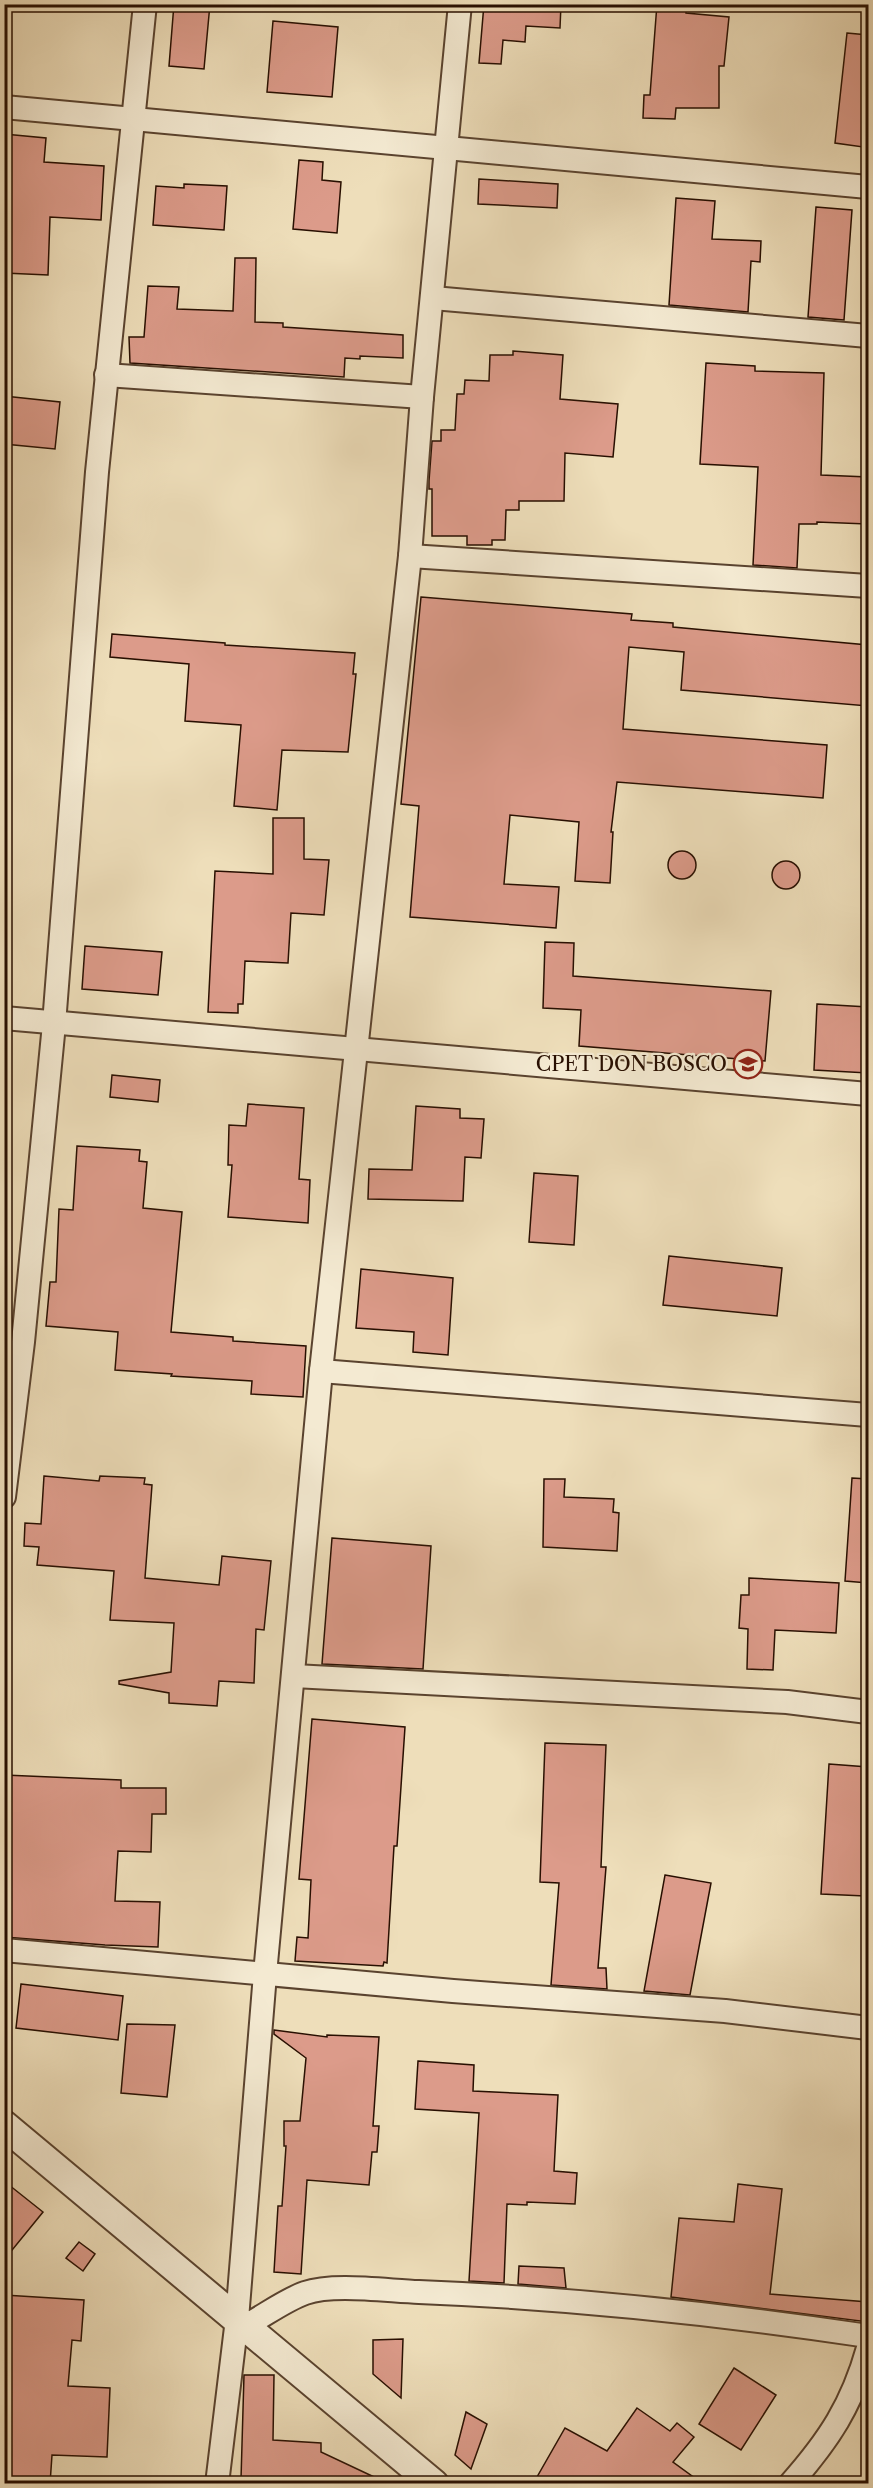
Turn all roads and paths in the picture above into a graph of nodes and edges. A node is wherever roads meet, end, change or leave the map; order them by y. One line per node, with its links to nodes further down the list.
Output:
1 (145, 4): 4 (street)
2 (460, 4): 5 (street)
3 (4, 106): 4 (street)
4 (134, 118): 5 (street); 9 (street)
5 (447, 148): 6 (street); 7 (street)
6 (868, 187)
7 (433, 298): 8 (street); 10 (street)
8 (868, 336)
9 (106, 375): 10 (street); 14 (street)
10 (422, 397): 11 (street)
11 (410, 556): 12 (street); 15 (street)
12 (868, 586)
13 (4, 1018): 14 (street)
14 (54, 1024): 15 (street); 19 (street)
15 (356, 1048): 16 (street); 17 (street)
16 (868, 1095)
17 (321, 1371): 18 (street); 20 (street)
18 (868, 1415)
19 (4, 1497)
20 (294, 1676): 21 (street); 23 (street)
21 (868, 1712)
22 (4, 1950): 23 (street)
23 (265, 1974): 24 (street); 26 (street)
24 (868, 2028)
25 (4, 2125): 26 (street)
26 (241, 2323): 27 (street); 29 (street); 30 (street)
27 (868, 2336)
28 (868, 2348): 31 (street)
29 (217, 2484)
30 (434, 2484)
31 (790, 2484)

